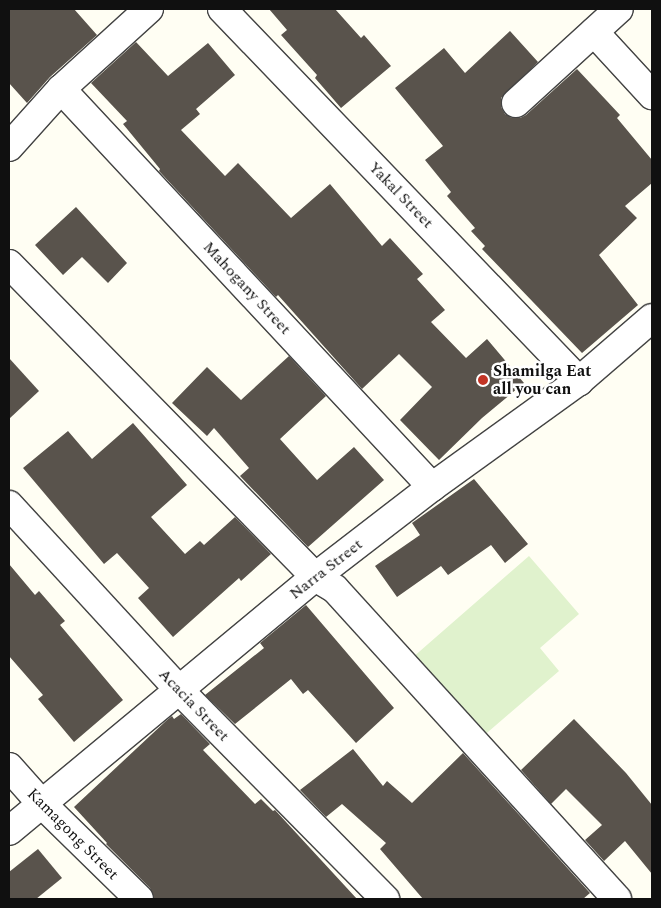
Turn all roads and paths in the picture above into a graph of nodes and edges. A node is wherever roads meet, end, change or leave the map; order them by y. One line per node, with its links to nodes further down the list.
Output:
1 (149, 9): 5 (street)
2 (222, 9): 11 (street, Yakal Street)
3 (619, 9): 4 (street)
4 (594, 32): 6 (street); 7 (street)
5 (61, 89): 8 (street); 12 (street, Mahogany Street)
6 (652, 95)
7 (516, 103)
8 (9, 146)
9 (9, 264): 14 (street)
10 (652, 318): 11 (street, Narra Street)
11 (579, 381): 12 (street, Narra Street)
12 (432, 487): 14 (street, Narra Street)
13 (9, 505): 15 (street, Acacia Street)
14 (315, 577): 15 (street, Narra Street); 21 (street)
15 (178, 690): 17 (street, Narra Street); 20 (street, Acacia Street)
16 (9, 767): 17 (street, Kamagong Street)
17 (41, 803): 18 (street, Narra Street); 19 (street, Kamagong Street)
18 (9, 831)
19 (139, 899)
20 (385, 899)
21 (617, 899)

